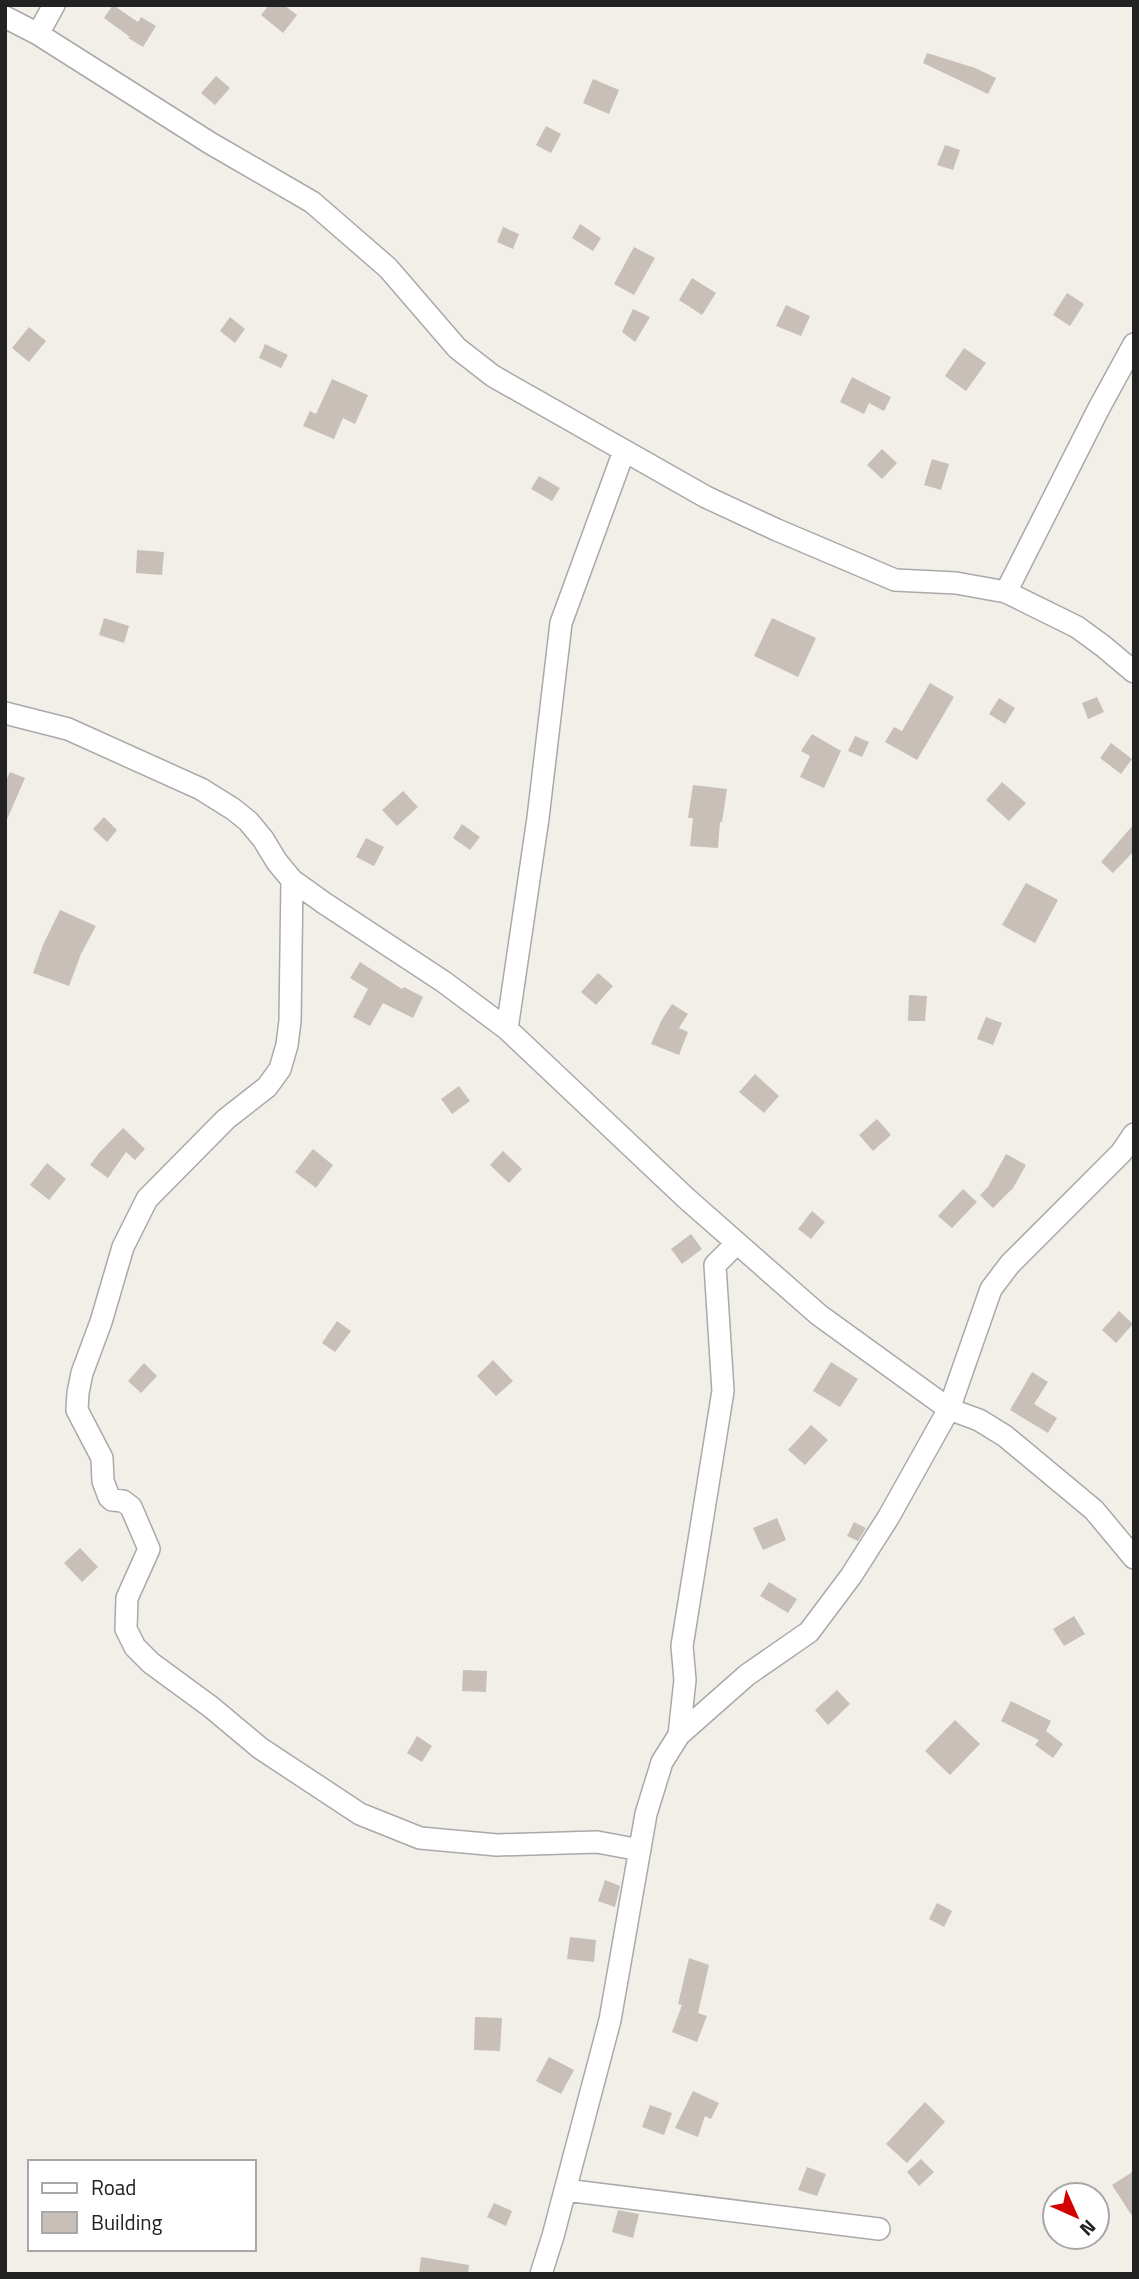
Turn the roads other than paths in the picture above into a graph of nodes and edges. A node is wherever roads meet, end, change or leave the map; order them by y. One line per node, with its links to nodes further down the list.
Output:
1 (54, 5): 3 (street)
2 (5, 17): 3 (street)
3 (38, 34): 5 (street)
4 (1134, 344): 6 (street)
5 (624, 451): 6 (street); 10 (street)
6 (1006, 592): 7 (street)
7 (1134, 672)
8 (5, 713): 9 (street)
9 (292, 880): 10 (street); 16 (street)
10 (507, 1029): 12 (street)
11 (1134, 1134): 13 (street)
12 (736, 1244): 13 (street); 15 (street)
13 (949, 1409): 14 (street); 15 (street)
14 (1134, 1558)
15 (679, 1735): 16 (street)
16 (640, 1850): 17 (street)
17 (565, 2190): 18 (street); 19 (street)
18 (880, 2230)
19 (541, 2274)

